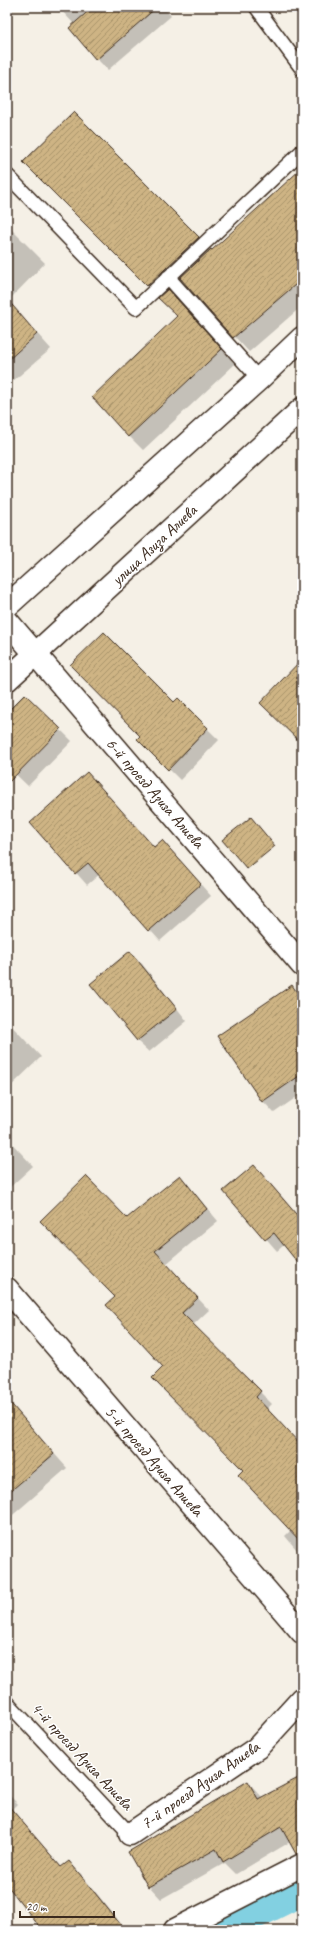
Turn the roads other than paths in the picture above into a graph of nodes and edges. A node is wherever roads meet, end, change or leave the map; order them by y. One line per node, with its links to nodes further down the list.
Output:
1 (256, 7): 2 (lane)
2 (302, 69)
3 (302, 151): 5 (lane)
4 (7, 175): 5 (lane)
5 (168, 277): 7 (lane)
6 (302, 338): 7 (street)
7 (260, 379): 9 (street)
8 (298, 413): 11 (street, улица Азиза Алиева)
9 (7, 606)
10 (7, 621): 11 (street, 6-й проезд Азиза Алиева)
11 (36, 653): 12 (street, улица Азиза Алиева); 13 (street, 6-й проезд Азиза Алиева)
12 (7, 680)
13 (302, 965)
14 (7, 1289): 15 (street, 5-й проезд Азиза Алиева)
15 (302, 1632)
16 (302, 1699): 18 (street, 7-й проезд Азиза Алиева)
17 (7, 1702): 18 (lane, 4-й проезд Азиза Алиева)
18 (130, 1834)
19 (302, 1865): 20 (street)
20 (175, 1930)

